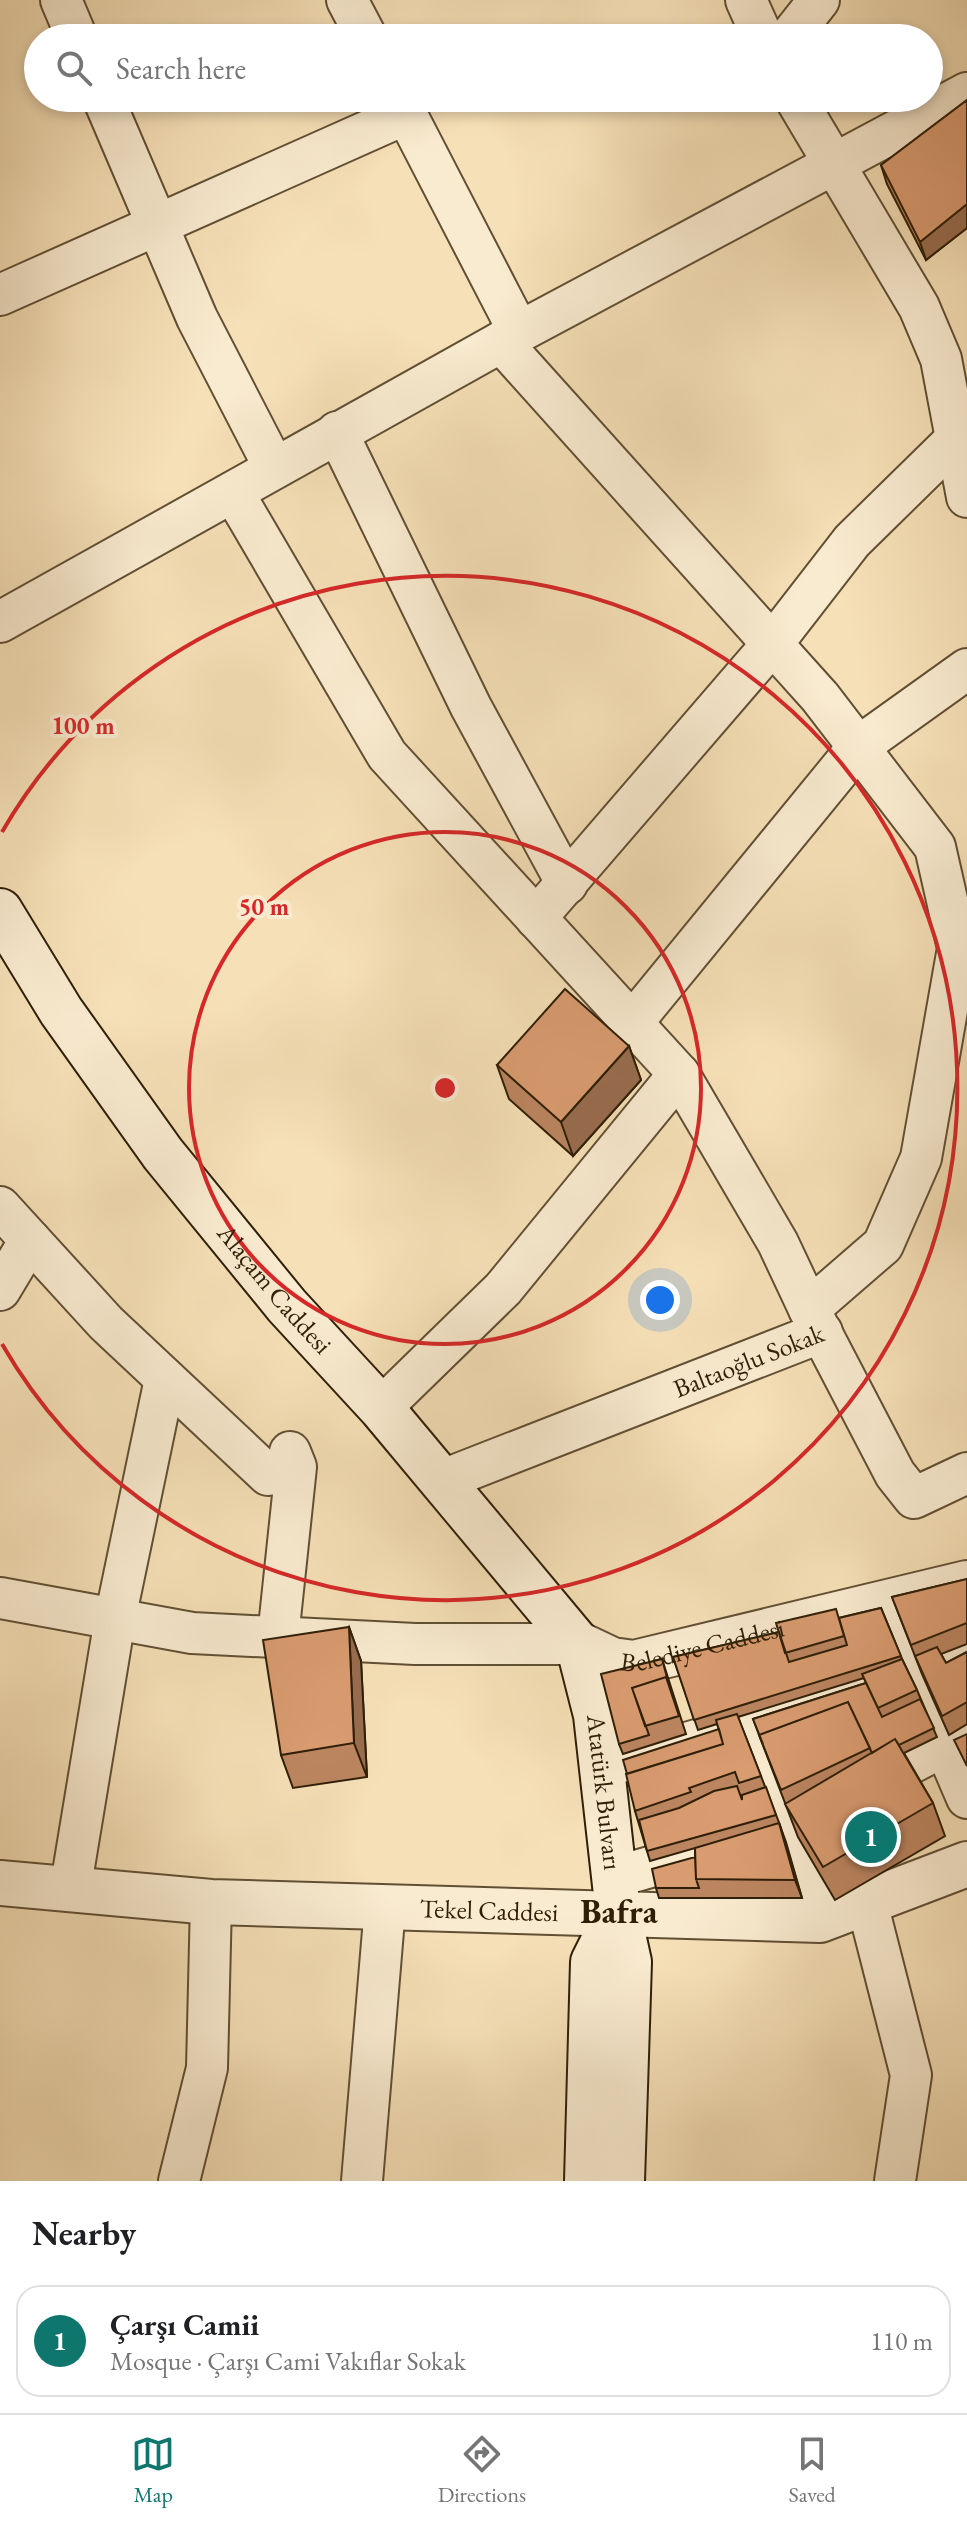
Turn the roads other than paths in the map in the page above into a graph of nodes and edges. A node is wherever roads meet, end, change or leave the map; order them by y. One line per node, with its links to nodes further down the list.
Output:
1 (61, 0): 5 (street)
2 (347, 0): 6 (street)
3 (746, 0): 7 (street)
4 (819, 0): 8 (street)
5 (71, 24)
6 (360, 24)
7 (757, 24)
8 (800, 24)
9 (967, 93): 10 (street)
10 (943, 106)
11 (109, 112): 17 (street)
12 (389, 112): 17 (street)
13 (405, 112): 19 (street)
14 (803, 112): 16 (street)
15 (932, 112): 16 (street)
16 (833, 165): 19 (street); 21 (street)
17 (156, 224): 18 (street); 22 (street)
18 (0, 295)
19 (510, 337): 20 (street); 26 (street)
20 (337, 432): 22 (street); 29 (street)
21 (955, 440): 24 (street); 26 (street)
22 (274, 467): 23 (street)
23 (233, 492): 25 (street); 31 (street)
24 (967, 495)
25 (0, 622)
26 (773, 643): 28 (street); 29 (street)
27 (967, 669): 28 (street)
28 (858, 747): 32 (street); 37 (street)
29 (567, 884): 31 (street)
30 (0, 911): 39 (main road, Alaçam Caddesi)
31 (536, 918): 32 (street)
32 (632, 1023): 33 (street)
33 (679, 1074): 37 (street); 39 (street)
34 (0, 1207): 35 (street)
35 (30, 1240): 36 (street); 38 (street)
36 (0, 1290)
37 (815, 1321): 40 (street, Baltaoğlu Sokak); 41 (street, Baltaoğlu Sokak)
38 (165, 1379): 45 (street); 46 (street)
39 (381, 1408): 41 (main road, Alaçam Caddesi)
40 (967, 1473)
41 (443, 1480): 47 (main road, Alaçam Caddesi)
42 (967, 1583): 44 (main road, Belediye Caddesi)
43 (0, 1598): 45 (street)
44 (884, 1605): 47 (main road, Belediye Caddesi); 49 (street)
45 (115, 1619): 46 (street); 57 (street)
46 (278, 1637): 47 (street)
47 (578, 1644): 52 (main road, Atatürk Bulvarı)
48 (967, 1650): 49 (street)
49 (914, 1670): 50 (street); 51 (street)
50 (748, 1725): 52 (street); 54 (street)
51 (956, 1740): 53 (street); 54 (street)
52 (604, 1767): 58 (main road, Atatürk Bulvarı)
53 (967, 1798)
54 (787, 1828): 58 (street); 62 (street)
55 (967, 1864): 60 (main road, Tekel Caddesi)
56 (0, 1883): 57 (main road, Tekel Caddesi)
57 (70, 1891): 59 (main road, Tekel Caddesi)
58 (616, 1894): 61 (main road, Tekel Caddesi); 62 (main road, Tekel Caddesi); 65 (main road); 66 (main road, Atatürk Bulvarı)
59 (211, 1902): 61 (main road, Tekel Caddesi); 63 (street)
60 (867, 1903): 62 (main road, Tekel Caddesi); 67 (street)
61 (385, 1907): 64 (street)
62 (820, 1920)
63 (179, 2181)
64 (362, 2181)
65 (587, 2181)
66 (622, 2181)
67 (895, 2181)

